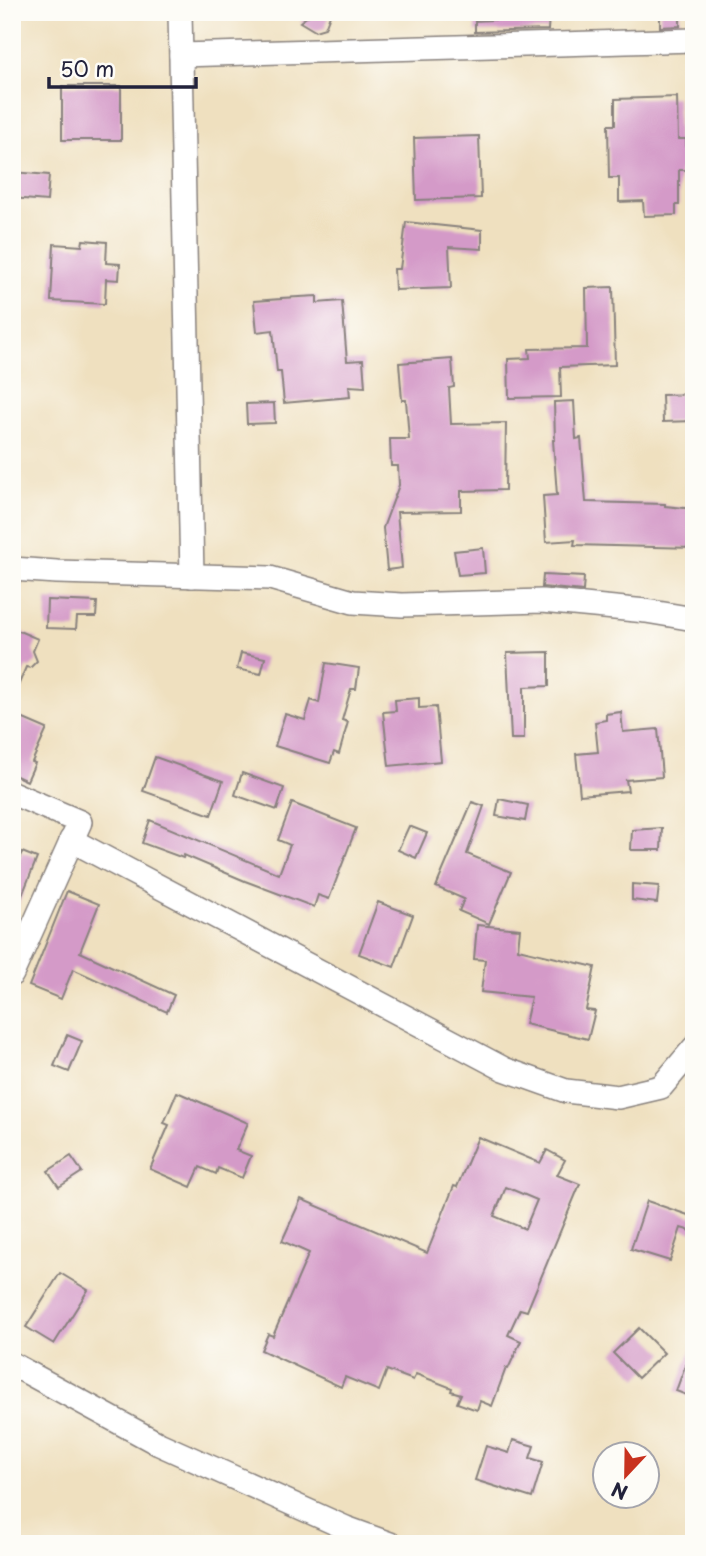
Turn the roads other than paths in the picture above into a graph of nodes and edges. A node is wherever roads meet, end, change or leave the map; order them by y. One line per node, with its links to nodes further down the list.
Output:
1 (180, 12): 3 (street)
2 (694, 40): 3 (street)
3 (181, 55): 5 (street)
4 (12, 569): 5 (street)
5 (192, 576): 6 (street)
6 (694, 619)
7 (12, 793): 8 (street)
8 (71, 840): 9 (street); 10 (street)
9 (12, 974)
10 (694, 1048)
11 (12, 1364): 12 (street)
12 (390, 1544)

